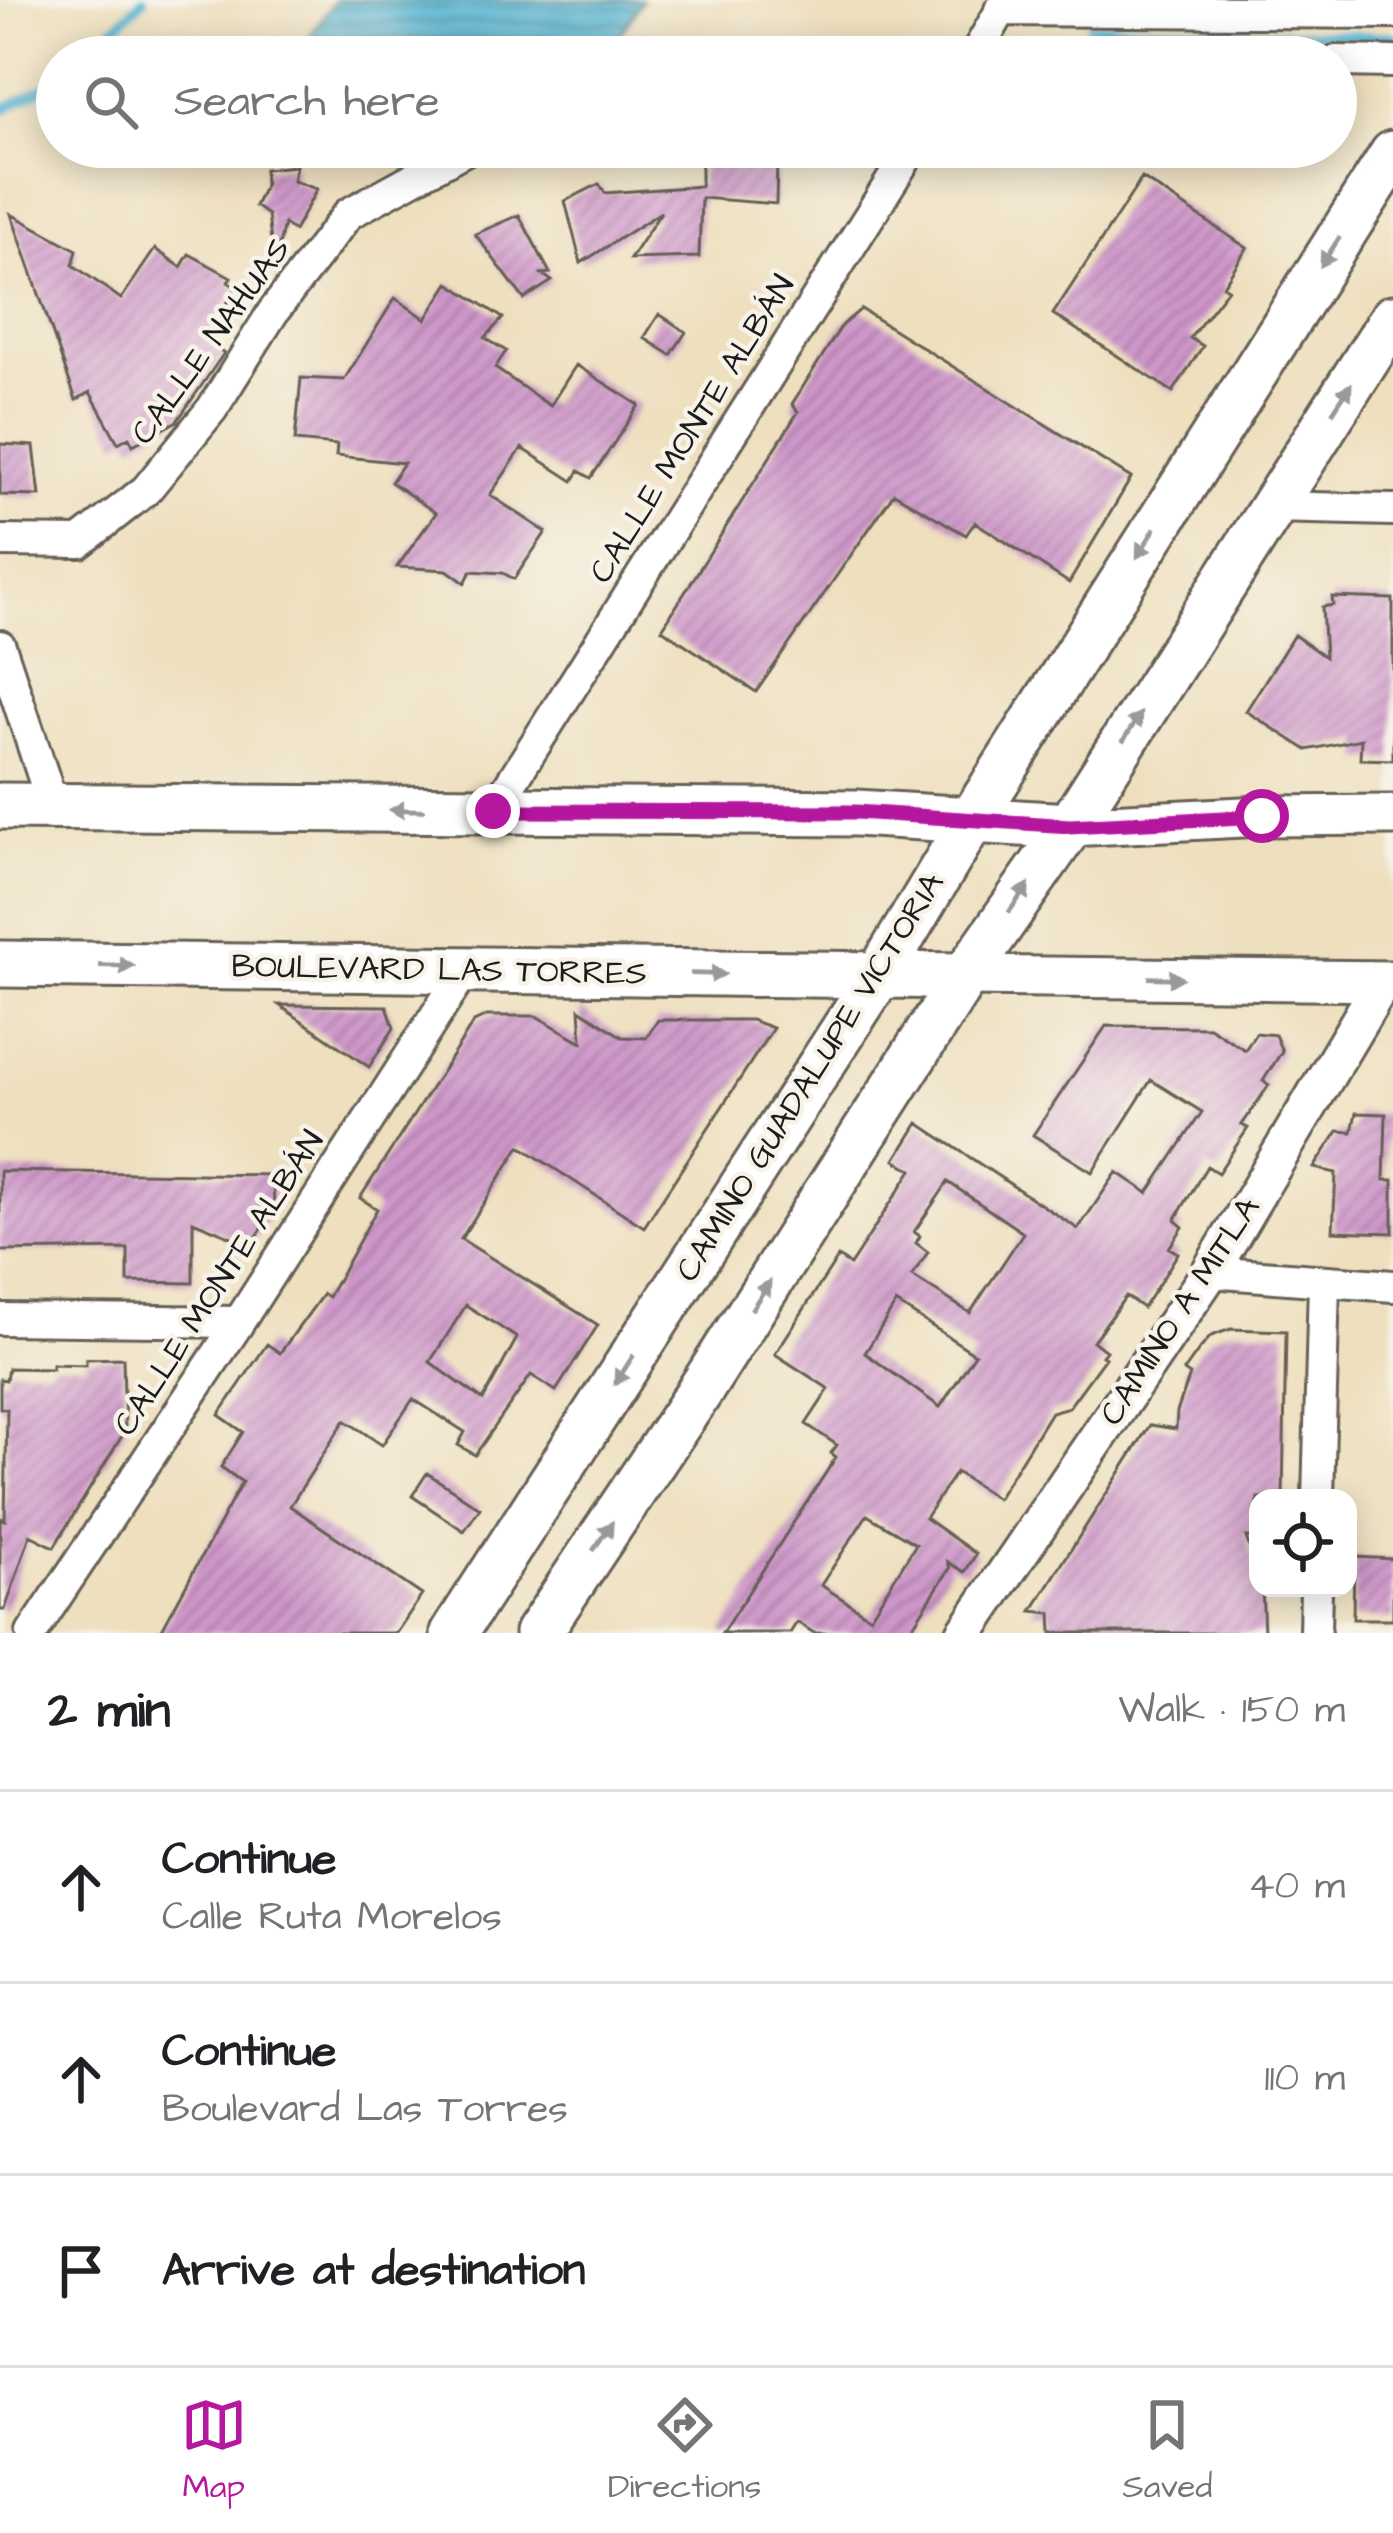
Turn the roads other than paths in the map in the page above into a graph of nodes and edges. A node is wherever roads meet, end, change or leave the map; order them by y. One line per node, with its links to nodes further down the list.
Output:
1 (1004, 5): 2 (street); 3 (street)
2 (1393, 14)
3 (987, 36)
4 (1357, 61): 5 (street)
5 (1393, 62)
6 (1393, 154): 18 (main road, CAMINO GUADALUPE VICTORIA, one-way to 18)
7 (432, 168): 12 (street, CALLE NAHUAS)
8 (900, 168): 16 (street, CALLE MONTE ALBÁN)
9 (1393, 318): 10 (main road, one-way to 9)
10 (1271, 508): 11 (street); 19 (main road, one-way to 10)
11 (1393, 509)
12 (0, 541)
13 (0, 646): 15 (street)
14 (0, 806): 15 (main road)
15 (52, 806): 16 (main road, one-way to 15)
16 (493, 811): 18 (main road)
17 (1393, 814): 19 (main road)
18 (973, 818): 19 (main road); 23 (main road, CAMINO GUADALUPE VICTORIA)
19 (1070, 826): 22 (main road, one-way to 19)
20 (0, 964): 21 (main road, BOULEVARD LAS TORRES, one-way to 21)
21 (465, 970): 23 (main road, BOULEVARD LAS TORRES, one-way to 23); 29 (street, CALLE MONTE ALBÁN)
22 (965, 976): 23 (main road, BOULEVARD LAS TORRES); 24 (main road, one-way to 24); 34 (main road, one-way to 22)
23 (878, 977): 33 (main road, CAMINO GUADALUPE VICTORIA, one-way to 33)
24 (1388, 981): 25 (street, CAMINO A MITLA)
25 (1210, 1272): 26 (street); 35 (street, CAMINO A MITLA)
26 (1324, 1282): 27 (street); 30 (street)
27 (1393, 1286)
28 (0, 1319): 29 (street)
29 (238, 1322): 32 (street, CALLE MONTE ALBÁN)
30 (1318, 1489)
31 (1316, 1597): 36 (street)
32 (32, 1633)
33 (454, 1633)
34 (538, 1633)
35 (965, 1633)
36 (1315, 1633)

